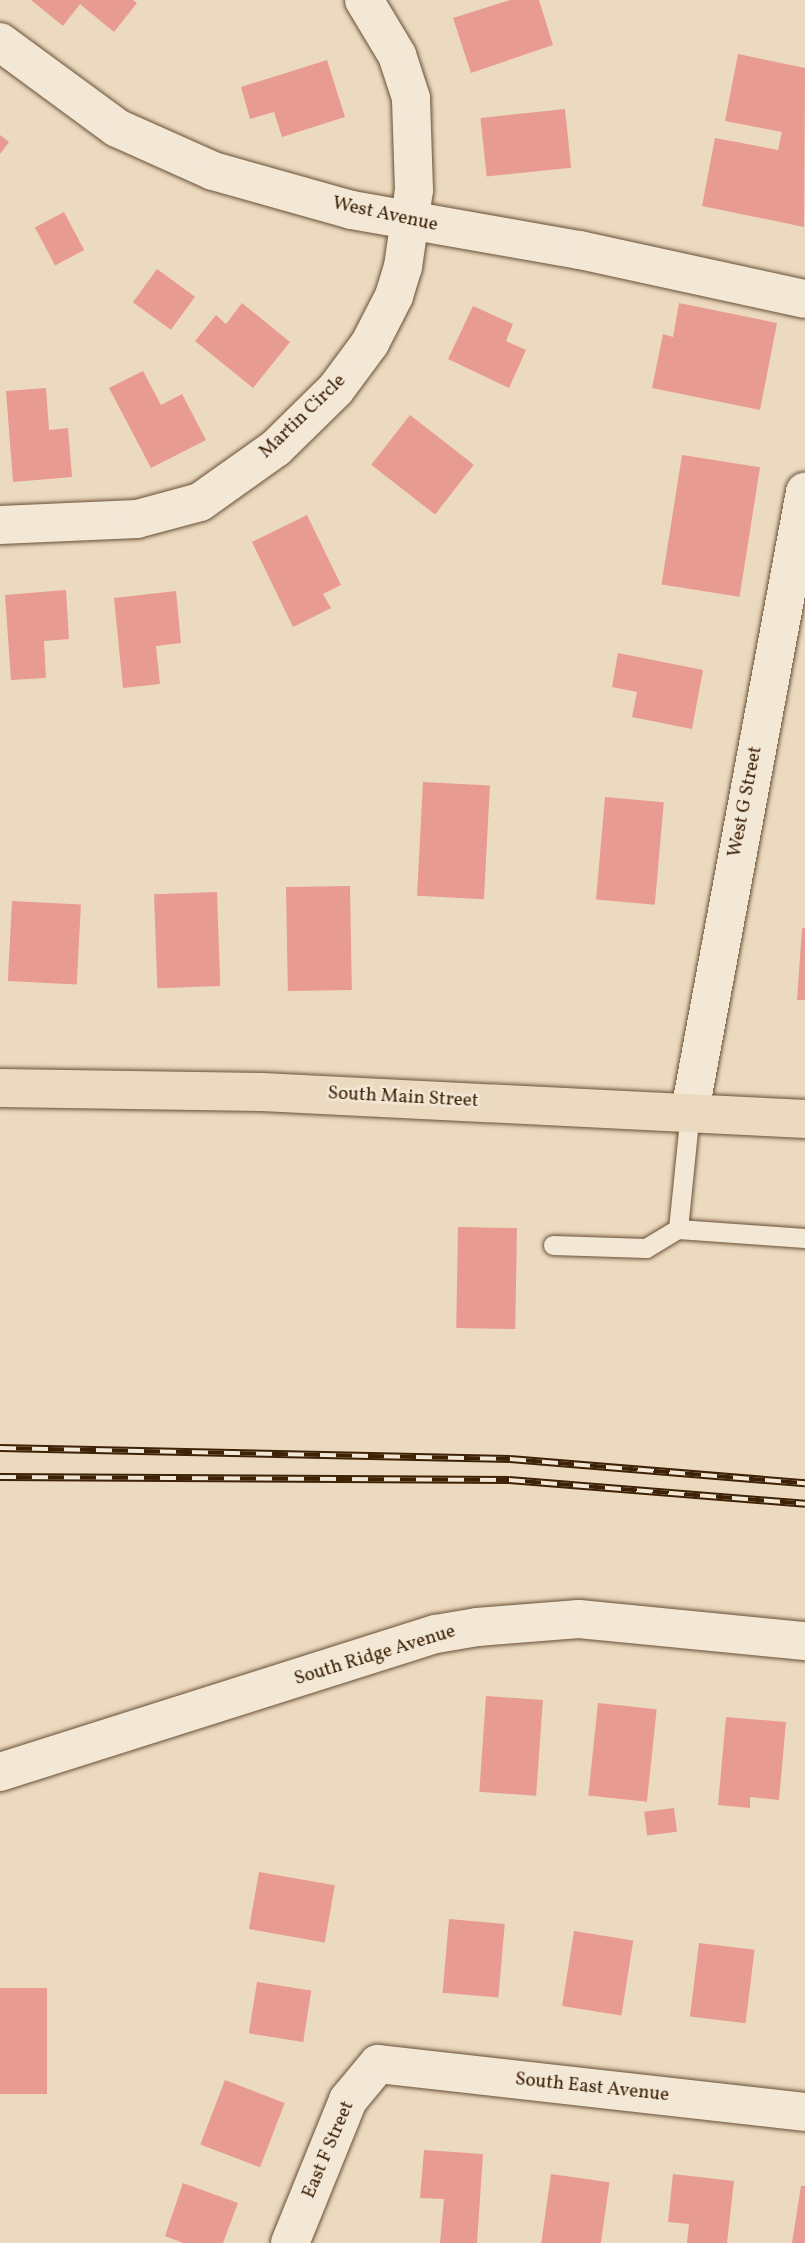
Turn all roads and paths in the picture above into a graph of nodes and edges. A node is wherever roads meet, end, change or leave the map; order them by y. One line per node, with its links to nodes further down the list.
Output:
1 (366, 1): 3 (street, Martin Circle)
2 (0, 42): 3 (street, West Avenue)
3 (409, 221): 4 (street, West Avenue); 6 (street, Martin Circle)
4 (805, 299)
5 (805, 492): 8 (street, West G Street)
6 (0, 525)
7 (0, 1088): 8 (main road, South Main Street)
8 (690, 1111): 9 (main road, South Main Street); 10 (lane)
9 (805, 1119)
10 (678, 1229): 11 (lane); 12 (lane)
11 (805, 1238)
12 (553, 1245)
13 (805, 1641): 14 (street, South Ridge Avenue)
14 (0, 1772)
15 (378, 2064): 16 (street, South East Avenue); 17 (street, East F Street)
16 (805, 2112)
17 (290, 2243)

